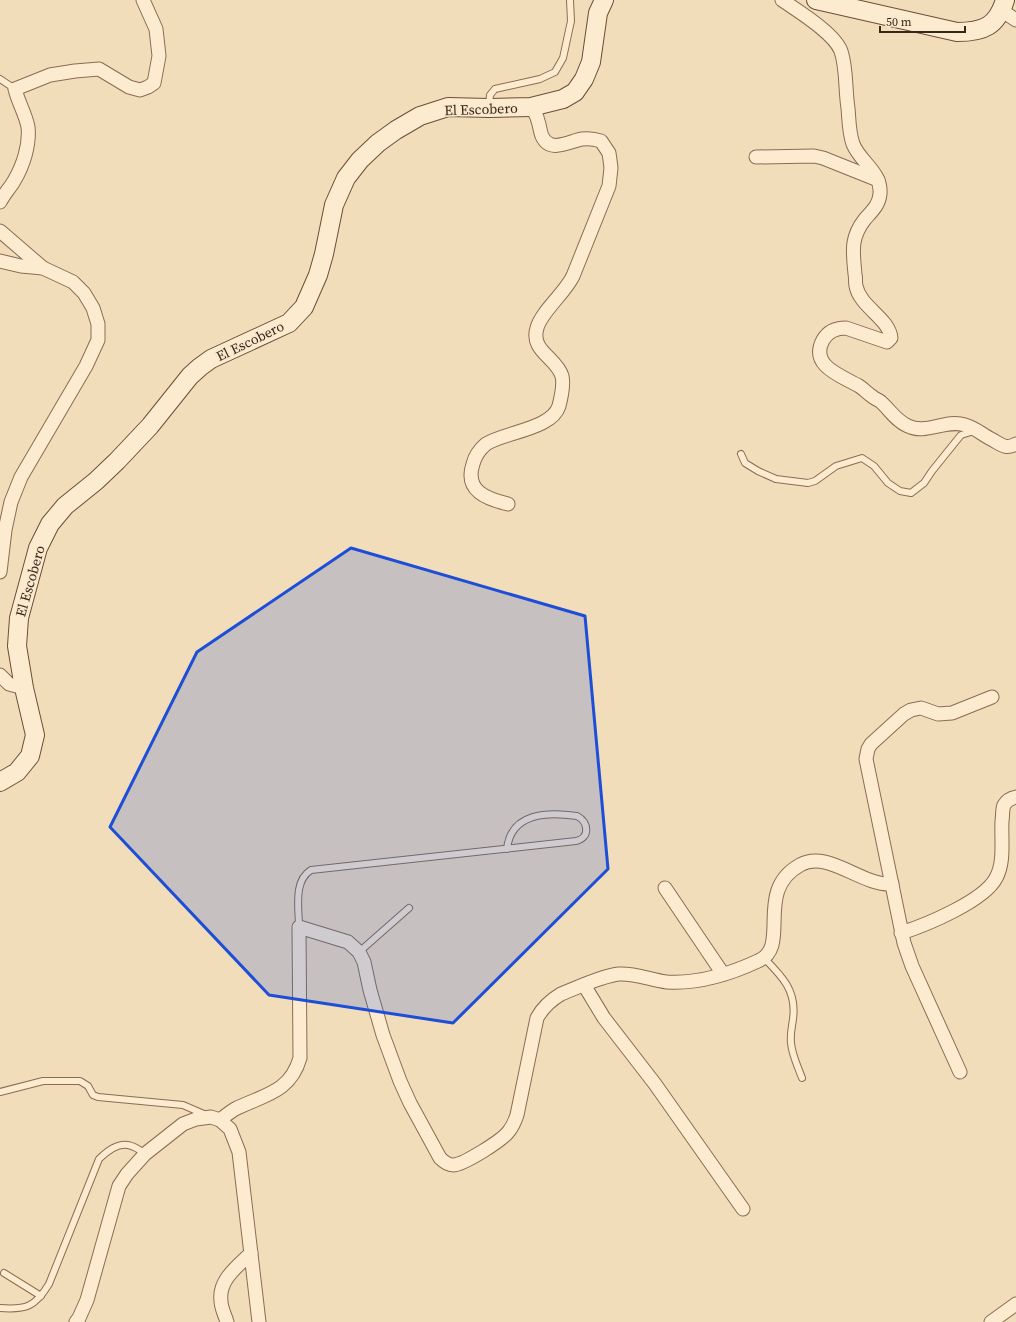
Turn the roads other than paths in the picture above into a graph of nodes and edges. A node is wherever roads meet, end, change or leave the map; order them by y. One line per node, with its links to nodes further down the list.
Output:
1 (143, 0): 8 (street)
2 (570, 0): 10 (lane)
3 (604, 0): 9 (main road, El Escobero)
4 (782, 0): 12 (street)
5 (816, 0): 6 (main road)
6 (1007, 10)
7 (0, 79): 8 (lane)
8 (15, 89): 13 (street)
9 (531, 107): 10 (main road, El Escobero); 20 (street)
10 (489, 108): 23 (main road, El Escobero)
11 (756, 157): 12 (street)
12 (878, 180): 17 (street)
13 (0, 202)
14 (0, 231): 16 (street)
15 (0, 261): 16 (street)
16 (43, 268): 21 (street)
17 (976, 430): 18 (street); 19 (lane)
18 (1016, 444)
19 (741, 454)
20 (508, 504)
21 (0, 572)
22 (0, 675): 23 (street)
23 (24, 688): 25 (main road, El Escobero)
24 (992, 697): 28 (street)
25 (0, 782)
26 (1016, 797): 32 (street)
27 (507, 849): 27 (lane); 31 (lane)
28 (892, 884): 32 (street); 34 (street)
29 (666, 888): 35 (street)
30 (409, 908): 33 (lane)
31 (299, 927): 33 (street); 40 (street)
32 (901, 933): 37 (street)
33 (359, 952): 36 (street)
34 (764, 958): 35 (street); 38 (lane)
35 (723, 974): 36 (street)
36 (584, 985): 42 (street)
37 (960, 1072)
38 (802, 1078)
39 (0, 1092): 40 (lane)
40 (215, 1118): 41 (street); 43 (street)
41 (145, 1154): 45 (lane); 48 (street)
42 (743, 1209)
43 (251, 1253): 49 (street); 50 (street)
44 (4, 1273): 45 (lane)
45 (41, 1296): 47 (lane)
46 (1016, 1304): 51 (street)
47 (0, 1308)
48 (76, 1322)
49 (227, 1322)
50 (259, 1322)
51 (991, 1322)

